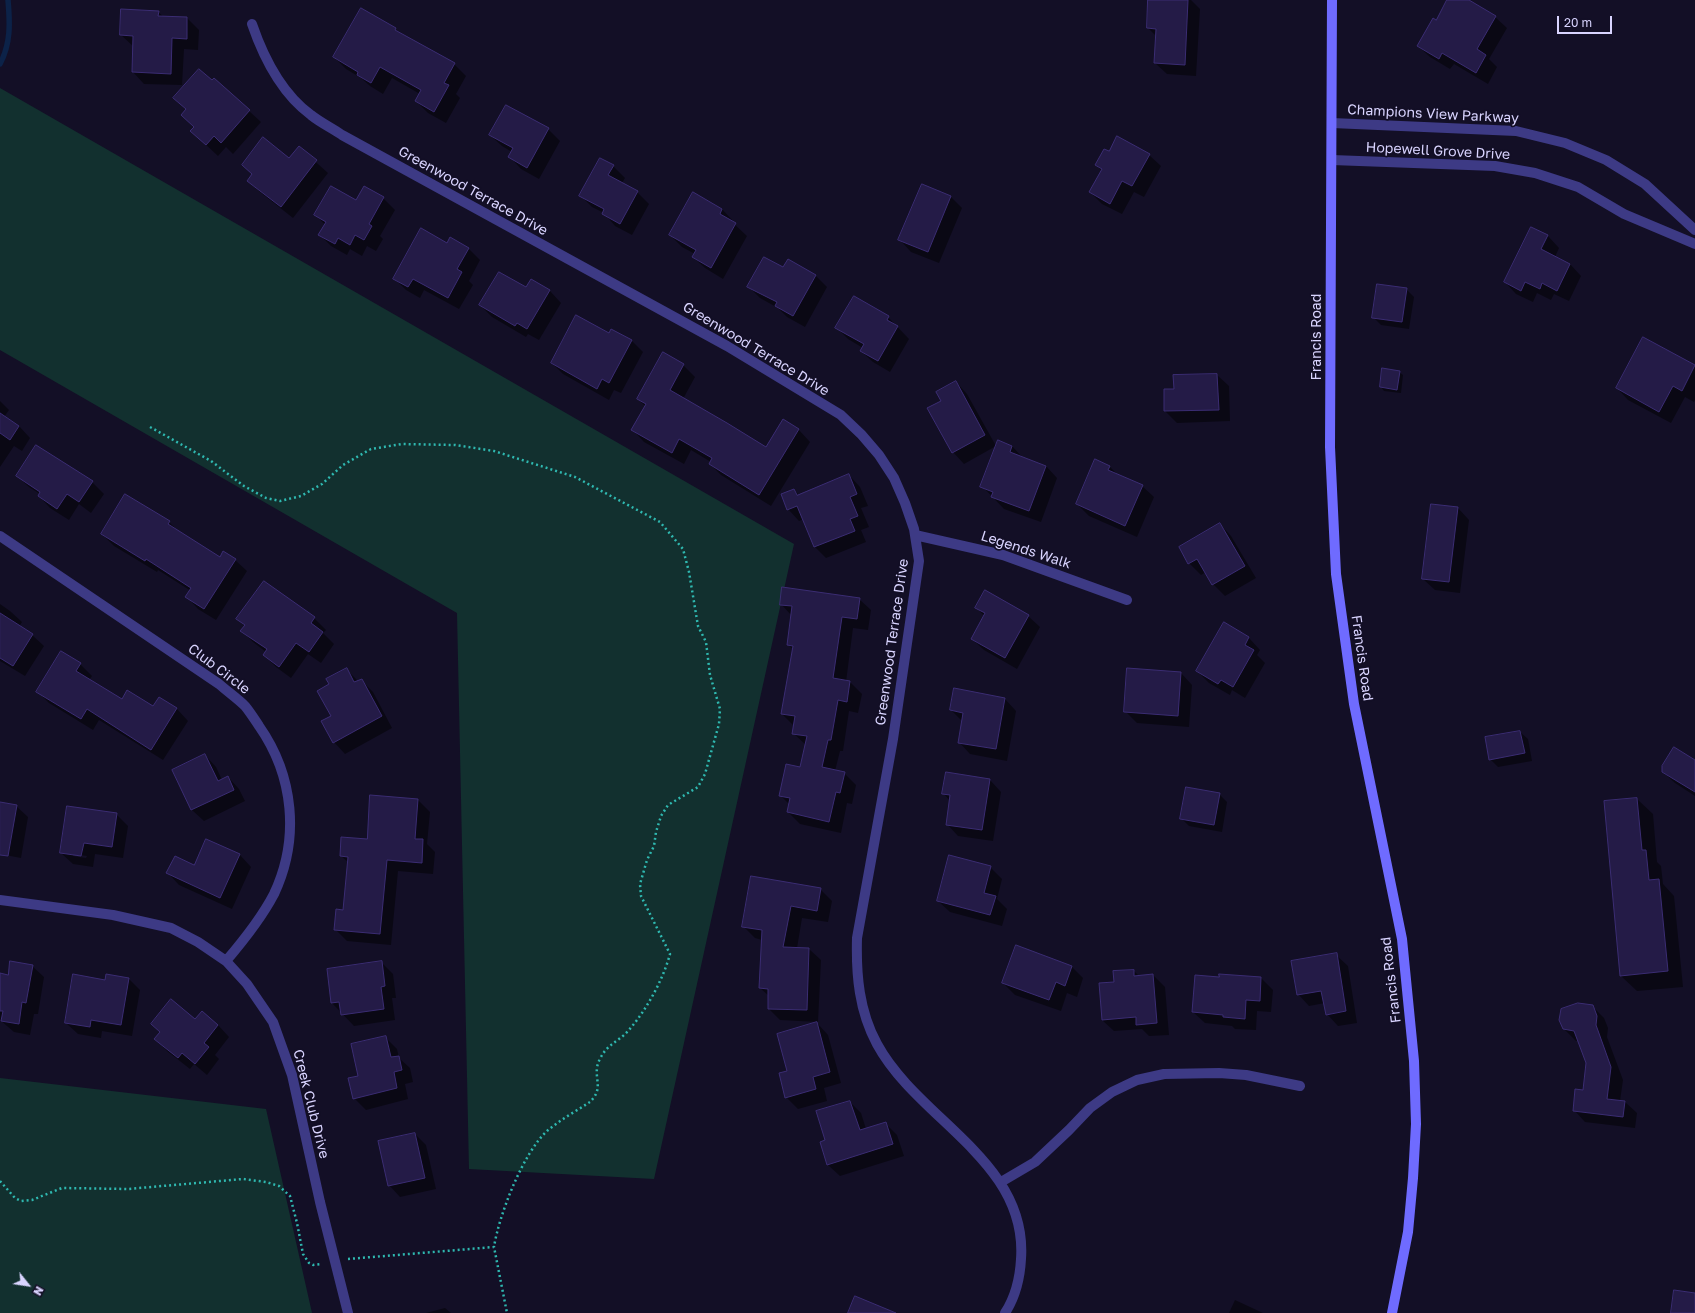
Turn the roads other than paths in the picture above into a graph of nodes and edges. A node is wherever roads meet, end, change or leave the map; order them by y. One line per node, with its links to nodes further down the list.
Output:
1 (1332, 0): 3 (street, Francis Road)
2 (252, 24): 7 (street, Greenwood Terrace Drive)
3 (1332, 123): 4 (street, Francis Road); 5 (street, Champions View Parkway)
4 (1332, 160): 6 (street, Hopewell Grove Drive); 16 (street, Francis Road)
5 (1695, 230)
6 (1695, 244)
7 (914, 535): 9 (street, Legends Walk); 13 (street, Greenwood Terrace Drive)
8 (0, 536): 11 (street, Club Circle)
9 (1127, 600)
10 (0, 900): 11 (street, Creek Club Drive)
11 (226, 961): 14 (street, Creek Club Drive)
12 (1300, 1086): 13 (street)
13 (1001, 1182): 15 (street, Greenwood Terrace Drive)
14 (348, 1313)
15 (1005, 1313)
16 (1392, 1313)

